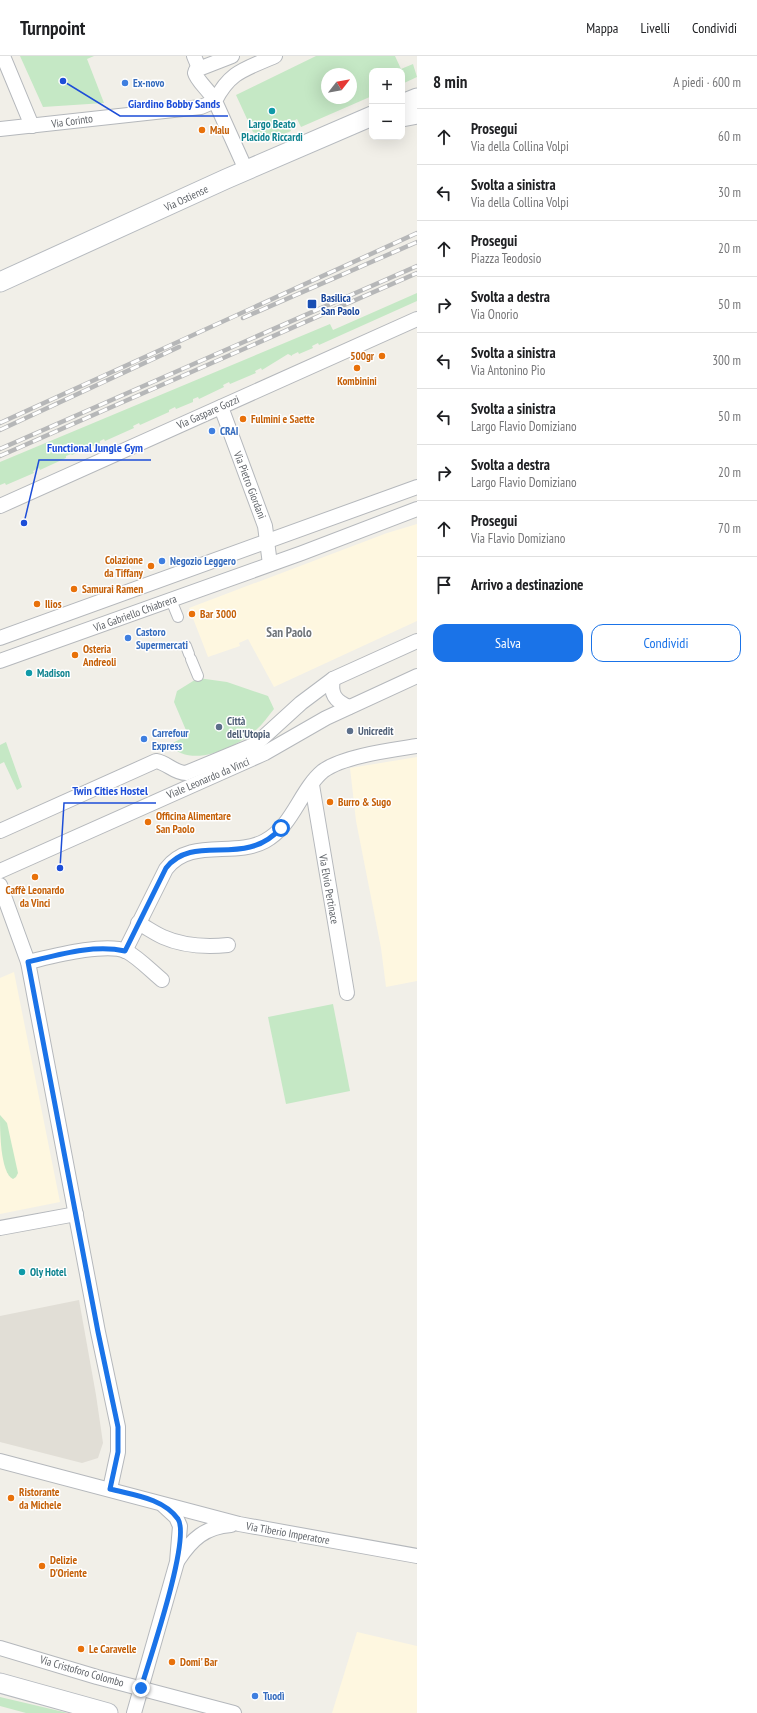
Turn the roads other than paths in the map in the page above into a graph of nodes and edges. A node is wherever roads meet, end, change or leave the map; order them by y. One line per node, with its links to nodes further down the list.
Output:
1 (3, 56): 11 (street)
2 (232, 56): 4 (street)
3 (275, 56): 6 (street)
4 (196, 62): 6 (street)
5 (417, 98): 7 (main road)
6 (215, 101): 11 (street, Via Corinto); 13 (street)
7 (405, 103)
8 (417, 115): 9 (street)
9 (405, 117)
10 (367, 121): 13 (main road, Via Ostiense)
11 (32, 126): 12 (street, Via Corinto)
12 (0, 129)
13 (246, 170): 14 (main road, Via Ostiense)
14 (0, 282)
15 (417, 319): 16 (street, Via Gaspare Gozzi)
16 (221, 406): 18 (street, Via Gaspare Gozzi); 20 (street, Via Pietro Giordani)
17 (417, 487): 20 (street, Via Gabriello Chiabrera)
18 (0, 506)
19 (417, 508): 21 (street, Via Gabriello Chiabrera)
20 (274, 540): 21 (street); 22 (street); 25 (street, Via Gabriello Chiabrera)
21 (287, 559): 22 (street, Via Gabriello Chiabrera)
22 (270, 564): 23 (street, Via Gabriello Chiabrera)
23 (171, 600): 24 (street); 28 (street, Via Gabriello Chiabrera)
24 (178, 617)
25 (0, 638)
26 (417, 641): 31 (street, Viale Leonardo da Vinci)
27 (186, 647): 29 (street)
28 (0, 661)
29 (198, 676)
30 (417, 676): 33 (street, Viale Leonardo da Vinci)
31 (333, 679): 32 (street, Viale Leonardo da Vinci); 33 (street)
32 (313, 694): 34 (street); 37 (street, Viale Leonardo da Vinci)
33 (349, 707): 34 (street, Viale Leonardo da Vinci)
34 (326, 718): 38 (street, Viale Leonardo da Vinci)
35 (417, 746): 36 (street)
36 (312, 785): 40 (street); 45 (street, Via Elvio Pertinace)
37 (0, 831)
38 (0, 871)
39 (0, 885): 43 (street)
40 (141, 917): 41 (street); 42 (street)
41 (228, 945)
42 (125, 951): 43 (street); 44 (street)
43 (28, 962): 46 (street)
44 (162, 980)
45 (347, 993)
46 (76, 1214): 47 (street); 49 (street)
47 (0, 1228)
48 (0, 1461): 49 (street)
49 (110, 1489): 50 (street, Via Tiberio Imperatore)
50 (161, 1504): 51 (street, Via Tiberio Imperatore); 53 (street)
51 (239, 1524): 52 (street, Via Tiberio Imperatore); 53 (street)
52 (417, 1556)
53 (177, 1562): 56 (street)
54 (0, 1648): 56 (street, Via Cristoforo Colombo)
55 (0, 1683): 57 (main road)
56 (141, 1688): 58 (street); 59 (street, Via Cristoforo Colombo)
57 (108, 1713)
58 (134, 1713)
59 (234, 1713)

